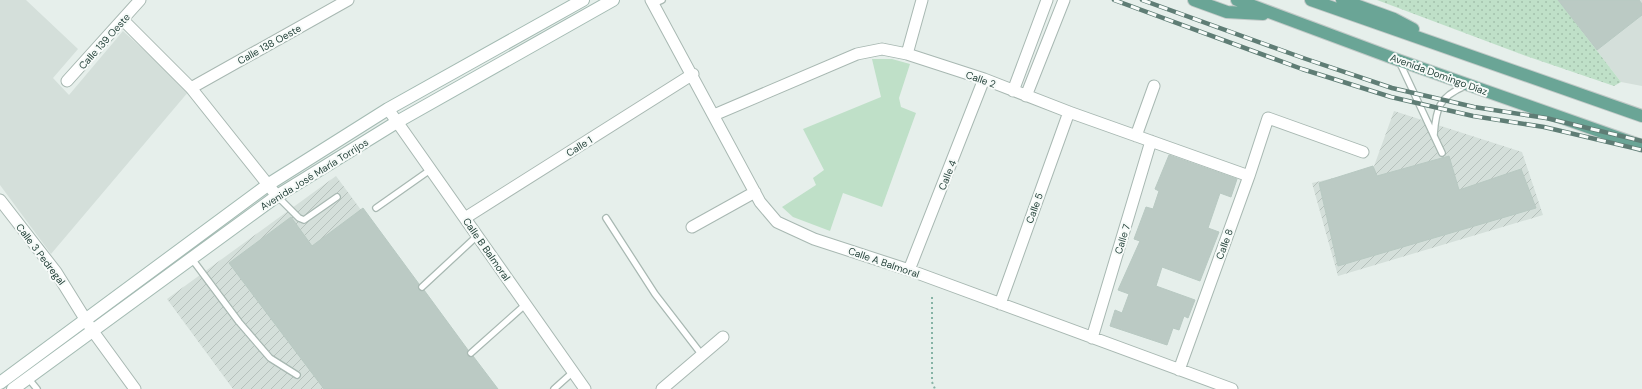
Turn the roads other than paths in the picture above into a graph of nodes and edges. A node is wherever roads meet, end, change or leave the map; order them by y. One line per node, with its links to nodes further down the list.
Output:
1 (140, 0): 14 (street, Calle 139 Oeste)
2 (348, 0): 23 (street, Calle 138 Oeste)
3 (583, 0): 26 (main road, Avenida José María Torrijos)
4 (613, 0): 30 (main road, Avenida José María Torrijos)
5 (922, 0): 15 (street)
6 (1046, 0): 24 (street)
7 (1064, 0): 25 (street)
8 (1194, 0): 13 (main road)
9 (1237, 0): 13 (main road, Avenida Domingo Díaz)
10 (1311, 0): 16 (main road)
11 (1342, 0): 16 (main road)
12 (655, 1): 18 (street, Calle A Balmoral)
13 (1274, 14): 17 (main road, Avenida Domingo Díaz)
14 (123, 20): 20 (street, Calle 139 Oeste); 23 (street)
15 (907, 54): 19 (street, Calle 2); 28 (street, Calle 2)
16 (1465, 54): 29 (main road)
17 (1398, 60): 21 (main road, Avenida Domingo Díaz); 31 (lane)
18 (692, 74): 28 (street, Calle A Balmoral); 45 (street, Calle 1)
19 (984, 79): 24 (street, Calle 2); 50 (street, Calle 4)
20 (67, 81)
21 (1468, 85): 31 (lane); 34 (main road, Avenida Domingo Díaz)
22 (1154, 86): 32 (street)
23 (191, 88): 39 (street)
24 (1013, 91): 25 (street, Calle 2)
25 (1026, 96): 27 (street, Calle 2)
26 (388, 109): 30 (street, Calle B Balmoral); 39 (main road, Avenida José María Torrijos)
27 (1069, 112): 32 (street, Calle 2); 53 (street, Calle 5)
28 (714, 115): 40 (street, Calle A Balmoral)
29 (1642, 116)
30 (397, 122): 37 (street, Calle B Balmoral); 41 (main road, Avenida José María Torrijos)
31 (1434, 135): 36 (lane)
32 (1136, 136): 33 (street, Calle 2)
33 (1151, 141): 38 (street, Calle 2); 57 (street, Calle 7)
34 (1642, 146)
35 (1362, 152): 38 (street, Calle 8)
36 (1442, 154)
37 (430, 170): 44 (lane); 45 (street, Calle B Balmoral)
38 (1249, 176): 60 (street, Calle 8)
39 (269, 184): 41 (street); 54 (main road, Avenida José María Torrijos)
40 (755, 192): 47 (street); 50 (street, Calle A Balmoral)
41 (277, 196): 42 (lane); 49 (main road, Avenida José María Torrijos)
42 (337, 197)
43 (0, 200): 54 (street, Calle 3 Pedregal)
44 (376, 208)
45 (465, 218): 48 (street, Calle B Balmoral)
46 (606, 218): 59 (lane)
47 (692, 227)
48 (477, 236): 51 (lane); 52 (street, Calle B Balmoral)
49 (191, 258): 55 (main road, Avenida José María Torrijos); 62 (lane)
50 (909, 270): 53 (street, Calle A Balmoral)
51 (422, 287)
52 (526, 304): 58 (lane); 61 (street, Calle B Balmoral)
53 (1000, 304): 57 (street, Calle A Balmoral)
54 (85, 318): 55 (street, Calle 3 Pedregal); 64 (main road, Avenida José María Torrijos)
55 (92, 330): 63 (main road, Avenida José María Torrijos); 67 (street, Calle 3 Pedregal)
56 (723, 337): 59 (street)
57 (1092, 338): 60 (street, Calle A Balmoral)
58 (471, 353)
59 (702, 356): 70 (street)
60 (1179, 370): 71 (street, Calle A Balmoral)
61 (573, 372): 68 (lane); 69 (street, Calle B Balmoral)
62 (297, 375)
63 (28, 378): 65 (main road, Avenida José María Torrijos); 66 (lane)
64 (0, 383)
65 (13, 389)
66 (36, 389)
67 (135, 389)
68 (554, 389)
69 (585, 389)
70 (662, 389)
71 (1232, 389)

